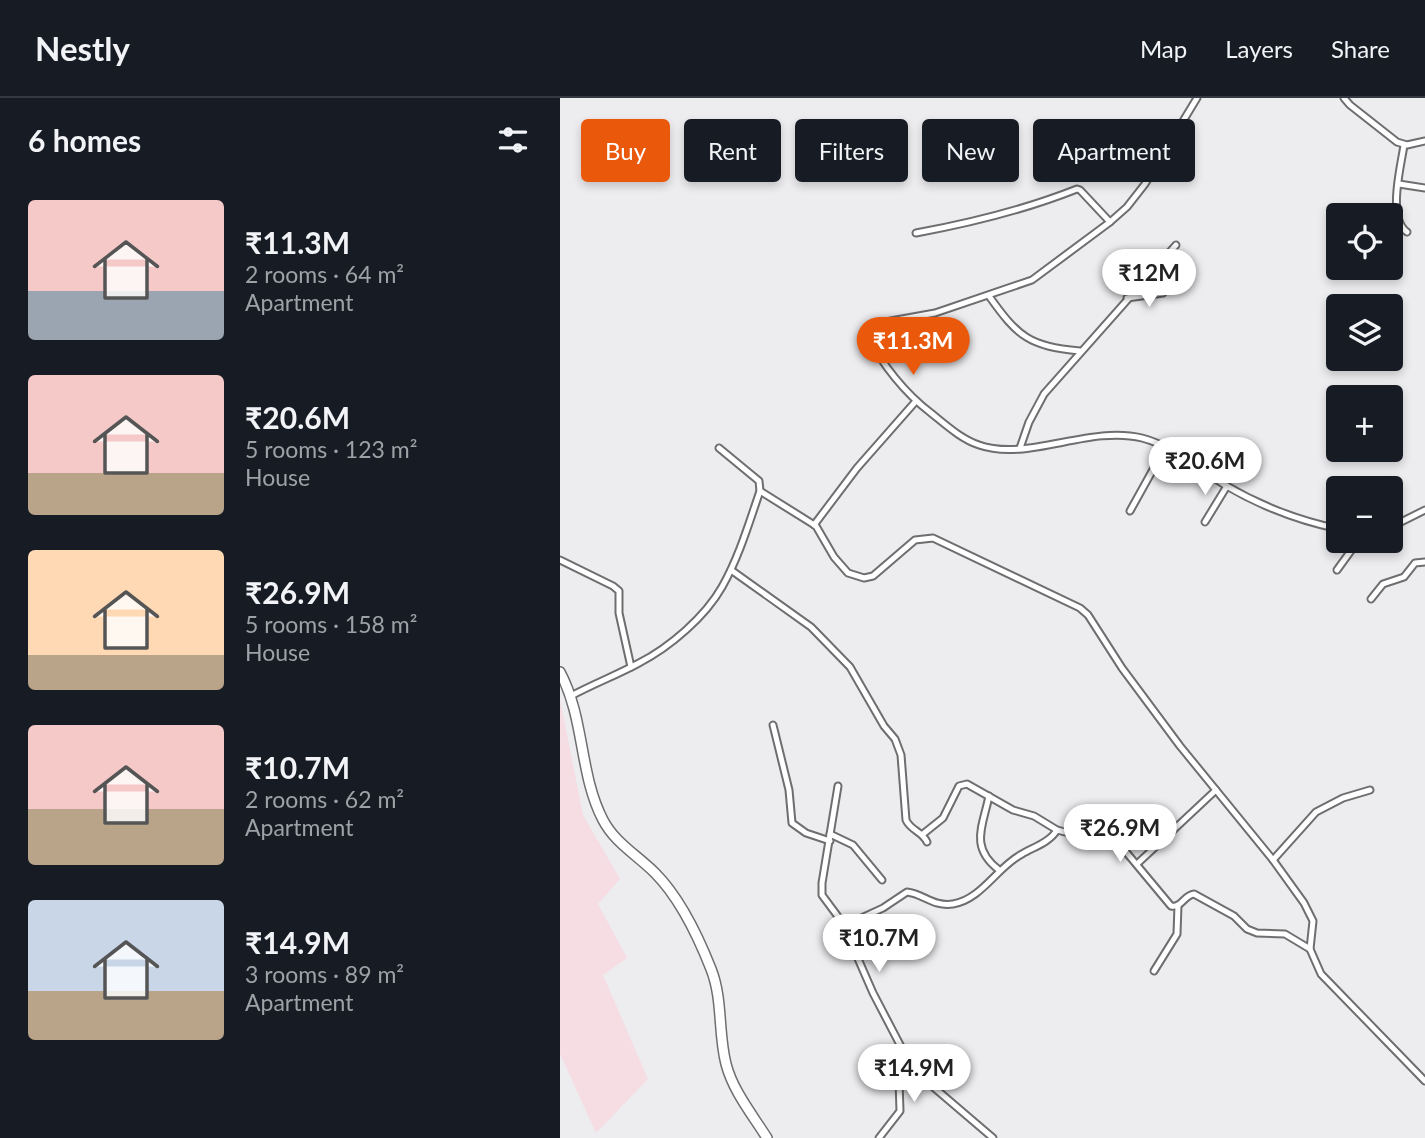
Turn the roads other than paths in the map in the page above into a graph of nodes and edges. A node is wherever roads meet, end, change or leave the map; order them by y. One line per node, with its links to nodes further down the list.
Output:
1 (1197, 98): 7 (street)
2 (1344, 98): 4 (street)
3 (1425, 141): 4 (street)
4 (1405, 145): 5 (street)
5 (1399, 184): 6 (street); 8 (street)
6 (1425, 188)
7 (1110, 222): 9 (street); 12 (street)
8 (1407, 232)
9 (915, 233)
10 (1176, 246): 13 (street)
11 (1163, 293): 13 (street)
12 (989, 296): 14 (street); 15 (street)
13 (1127, 298): 14 (street)
14 (1080, 351): 17 (street)
15 (916, 401): 17 (street); 25 (street)
16 (719, 448): 20 (street)
17 (1020, 448): 18 (street)
18 (1165, 448): 19 (street); 22 (street)
19 (1227, 486): 24 (street); 26 (street)
20 (761, 491): 25 (street); 30 (street)
21 (1425, 510): 23 (street)
22 (1130, 511)
23 (1403, 521)
24 (1205, 522)
25 (814, 525): 38 (street)
26 (1326, 525)
27 (1349, 553): 31 (street)
28 (560, 560): 33 (street)
29 (1425, 562): 32 (street)
30 (731, 570): 33 (street); 42 (street)
31 (1337, 570)
32 (1371, 599)
33 (631, 667): 35 (street)
34 (560, 672): 35 (highway)
35 (571, 696): 55 (highway)
36 (773, 725): 43 (street)
37 (838, 786): 43 (street)
38 (1216, 790): 45 (street); 46 (street)
39 (1370, 790): 45 (street)
40 (989, 796): 41 (street); 42 (street); 47 (street)
41 (1057, 830): 46 (street); 47 (street)
42 (923, 834): 44 (street)
43 (830, 837): 48 (street); 50 (street)
44 (927, 842)
45 (1273, 860): 51 (street)
46 (1137, 864): 49 (street)
47 (999, 870): 50 (street)
48 (881, 880)
49 (1178, 905): 51 (street); 52 (street)
50 (844, 926): 53 (street)
51 (1310, 949): 54 (street)
52 (1154, 971)
53 (903, 1052): 58 (street); 59 (street)
54 (1425, 1081)
55 (742, 1100): 56 (highway); 57 (highway)
56 (760, 1138)
57 (767, 1138)
58 (879, 1138)
59 (993, 1138)

